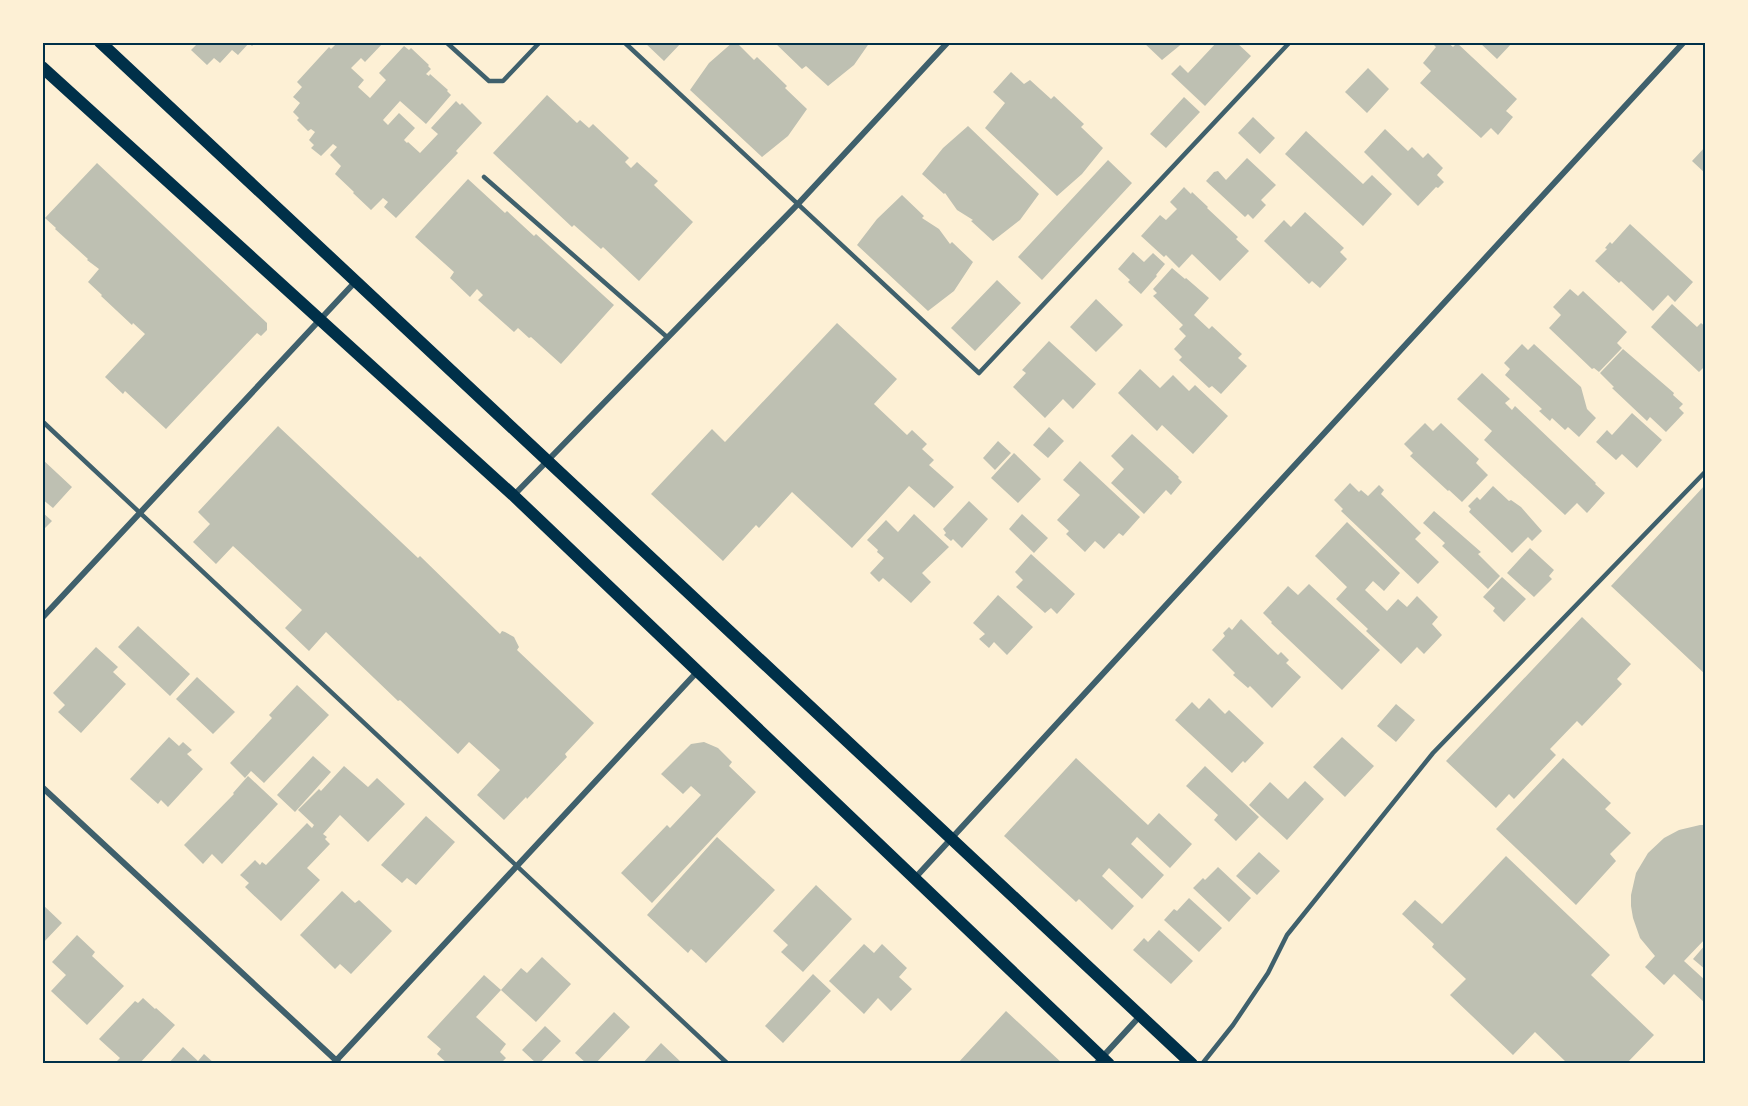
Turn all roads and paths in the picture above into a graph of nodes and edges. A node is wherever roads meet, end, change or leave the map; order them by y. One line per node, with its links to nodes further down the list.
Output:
1 (100, 42): 11 (main road)
2 (446, 42): 3 (lane)
3 (540, 42)
4 (624, 42): 10 (lane)
5 (948, 42): 10 (street)
6 (1290, 42): 10 (lane)
7 (1684, 42): 22 (street)
8 (42, 67): 12 (main road)
9 (484, 177): 13 (lane)
10 (797, 204): 13 (street)
11 (356, 280): 12 (street); 15 (main road)
12 (320, 319): 17 (main road); 18 (street)
13 (667, 337): 15 (street)
14 (42, 421): 18 (lane)
15 (547, 460): 17 (street); 22 (main road)
16 (1706, 471): 30 (lane)
17 (513, 495): 20 (main road)
18 (140, 512): 19 (street); 23 (lane)
19 (42, 618)
20 (697, 672): 23 (street); 24 (main road)
21 (42, 787): 27 (street)
22 (950, 839): 24 (street); 25 (main road)
23 (516, 867): 27 (street); 28 (lane)
24 (915, 878): 26 (main road)
25 (1140, 1016): 26 (street); 29 (main road)
26 (1102, 1062)
27 (336, 1063)
28 (728, 1064)
29 (1192, 1064)
30 (1202, 1064)

